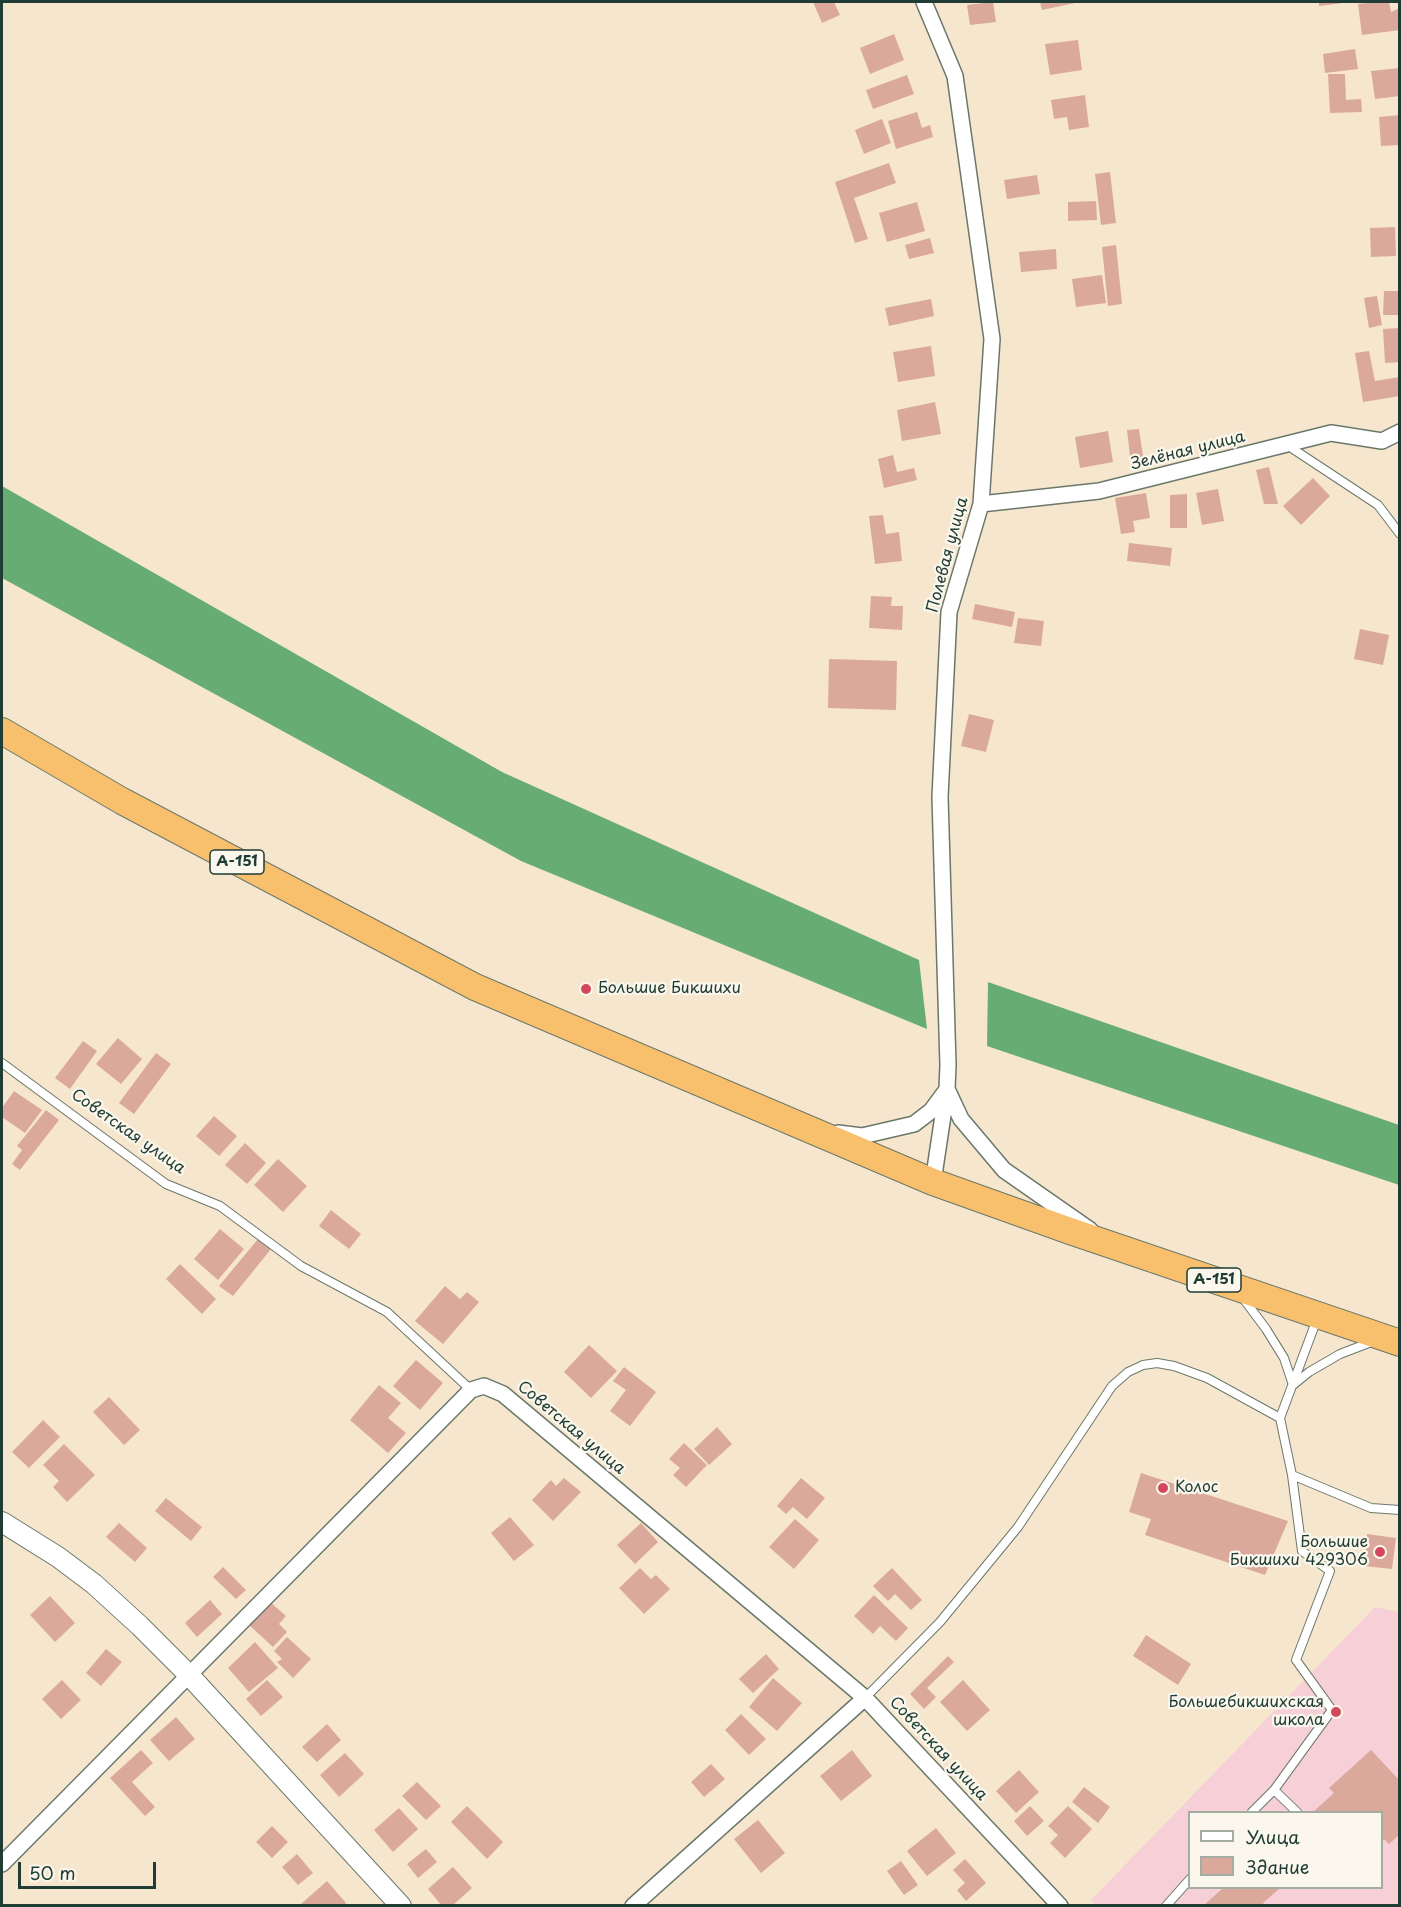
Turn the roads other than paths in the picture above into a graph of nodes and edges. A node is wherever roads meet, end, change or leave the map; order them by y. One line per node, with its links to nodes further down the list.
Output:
1 (924, 2): 4 (street, Полевая улица)
2 (1400, 432): 3 (street, Зелёная улица)
3 (1287, 445): 4 (street, Зелёная улица); 5 (lane)
4 (981, 504): 8 (street, Полевая улица)
5 (1400, 534)
6 (2, 731): 9 (highway, А-151)
7 (2, 1063): 16 (lane, Советская улица)
8 (947, 1089): 9 (street); 10 (street, Полевая улица); 11 (street)
9 (809, 1130): 10 (highway, А-151)
10 (933, 1182): 11 (highway, А-151)
11 (1110, 1244): 12 (highway, А-151)
12 (1235, 1287): 13 (highway, А-151); 15 (lane)
13 (1318, 1316): 14 (highway, А-151); 15 (lane)
14 (1392, 1340): 15 (lane)
15 (1293, 1385): 17 (lane)
16 (471, 1390): 21 (street); 22 (street, Советская улица)
17 (1280, 1418): 18 (lane); 22 (lane)
18 (1292, 1475): 19 (lane); 23 (lane)
19 (1400, 1510)
20 (2, 1522): 21 (street)
21 (188, 1674): 26 (street); 28 (street)
22 (866, 1698): 29 (street); 30 (street, Советская улица)
23 (1274, 1790): 24 (lane); 25 (lane)
24 (1253, 1811)
25 (1296, 1811)
26 (2, 1864)
27 (1188, 1881): 31 (lane)
28 (400, 1905)
29 (633, 1905)
30 (1060, 1905)
31 (1166, 1905)

